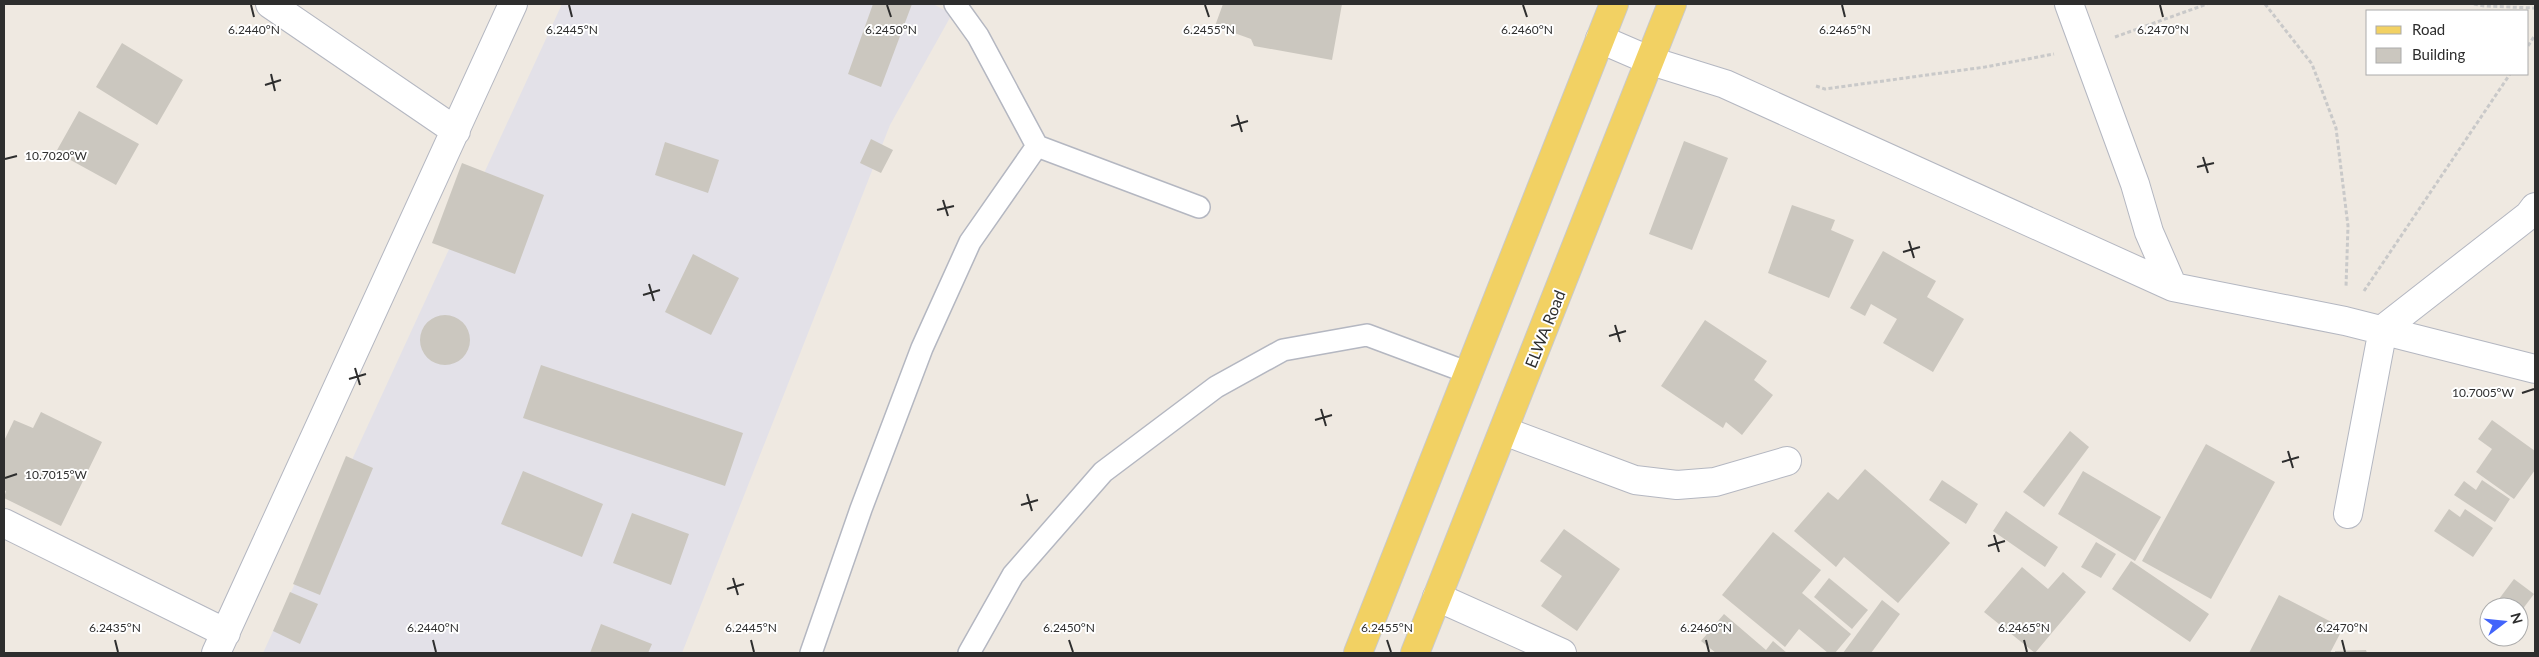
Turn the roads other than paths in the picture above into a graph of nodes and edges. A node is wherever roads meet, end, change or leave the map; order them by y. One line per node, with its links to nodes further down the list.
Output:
1 (270, 4): 9 (street)
2 (513, 4): 9 (street)
3 (955, 4): 10 (lane)
4 (1614, 4): 7 (main road)
5 (1672, 4): 8 (main road, ELWA Road)
6 (2069, 4): 13 (street)
7 (1600, 40): 8 (street); 16 (main road)
8 (1651, 61): 13 (street); 17 (main road, ELWA Road)
9 (456, 131): 22 (street)
10 (1037, 146): 11 (lane); 23 (lane)
11 (1199, 207)
12 (2535, 208): 14 (street)
13 (2173, 287): 14 (street)
14 (2383, 330): 15 (street); 19 (street)
15 (2535, 369)
16 (1468, 372): 24 (lane); 25 (main road)
17 (1504, 431): 18 (street); 21 (main road, ELWA Road)
18 (1787, 461)
19 (2348, 514)
20 (4, 523): 22 (street)
21 (1437, 597): 26 (main road, ELWA Road); 27 (street)
22 (221, 643)
23 (811, 653)
24 (969, 653)
25 (1358, 653)
26 (1415, 653)
27 (1562, 653)

